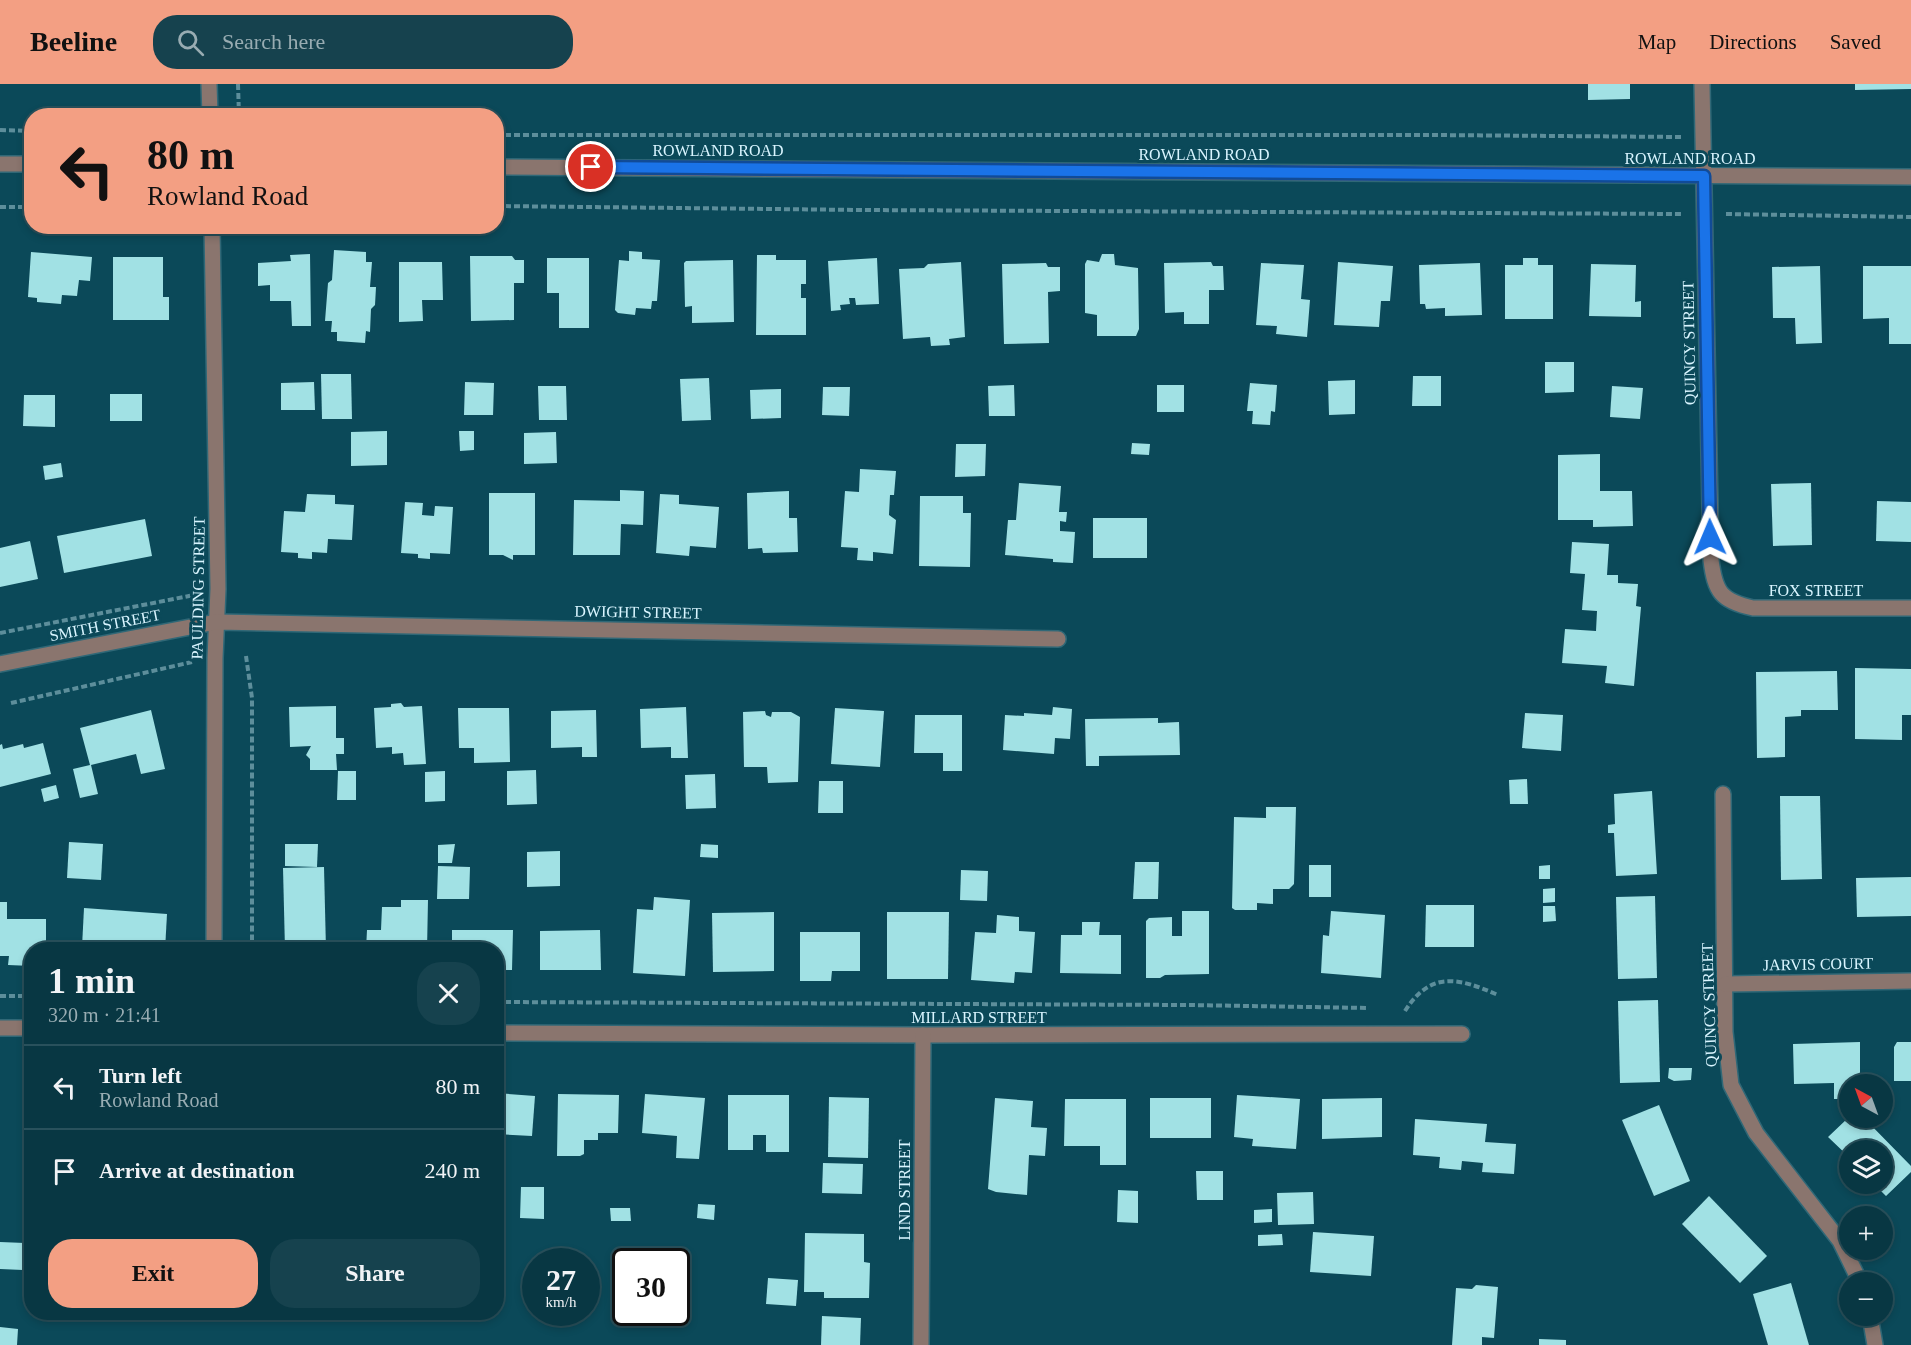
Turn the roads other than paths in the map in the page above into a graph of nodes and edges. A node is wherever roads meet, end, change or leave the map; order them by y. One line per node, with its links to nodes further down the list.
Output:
1 (209, 84): 3 (street)
2 (1702, 84): 7 (street, QUINCY STREET)
3 (210, 108)
4 (0, 164): 5 (street)
5 (24, 164)
6 (504, 167): 7 (street, ROWLAND ROAD)
7 (1704, 176): 8 (street, ROWLAND ROAD); 10 (street, QUINCY STREET)
8 (1911, 177)
9 (212, 234): 12 (street, PAULDING STREET)
10 (1723, 598): 11 (street, FOX STREET)
11 (1911, 608)
12 (216, 622): 13 (street, DWIGHT STREET); 14 (street, SMITH STREET); 16 (street, PAULDING STREET)
13 (1058, 639)
14 (0, 664)
15 (1724, 794): 18 (street, QUINCY STREET)
16 (214, 942)
17 (1911, 981): 18 (street, JARVIS COURT)
18 (1726, 984): 24 (street, QUINCY STREET)
19 (0, 1028): 20 (street)
20 (24, 1028)
21 (504, 1033): 23 (street, MILLARD STREET)
22 (1462, 1034): 23 (street, MILLARD STREET)
23 (923, 1035): 26 (street, LIND STREET)
24 (1855, 1272)
25 (1872, 1326): 27 (street)
26 (921, 1345)
27 (1875, 1345)

